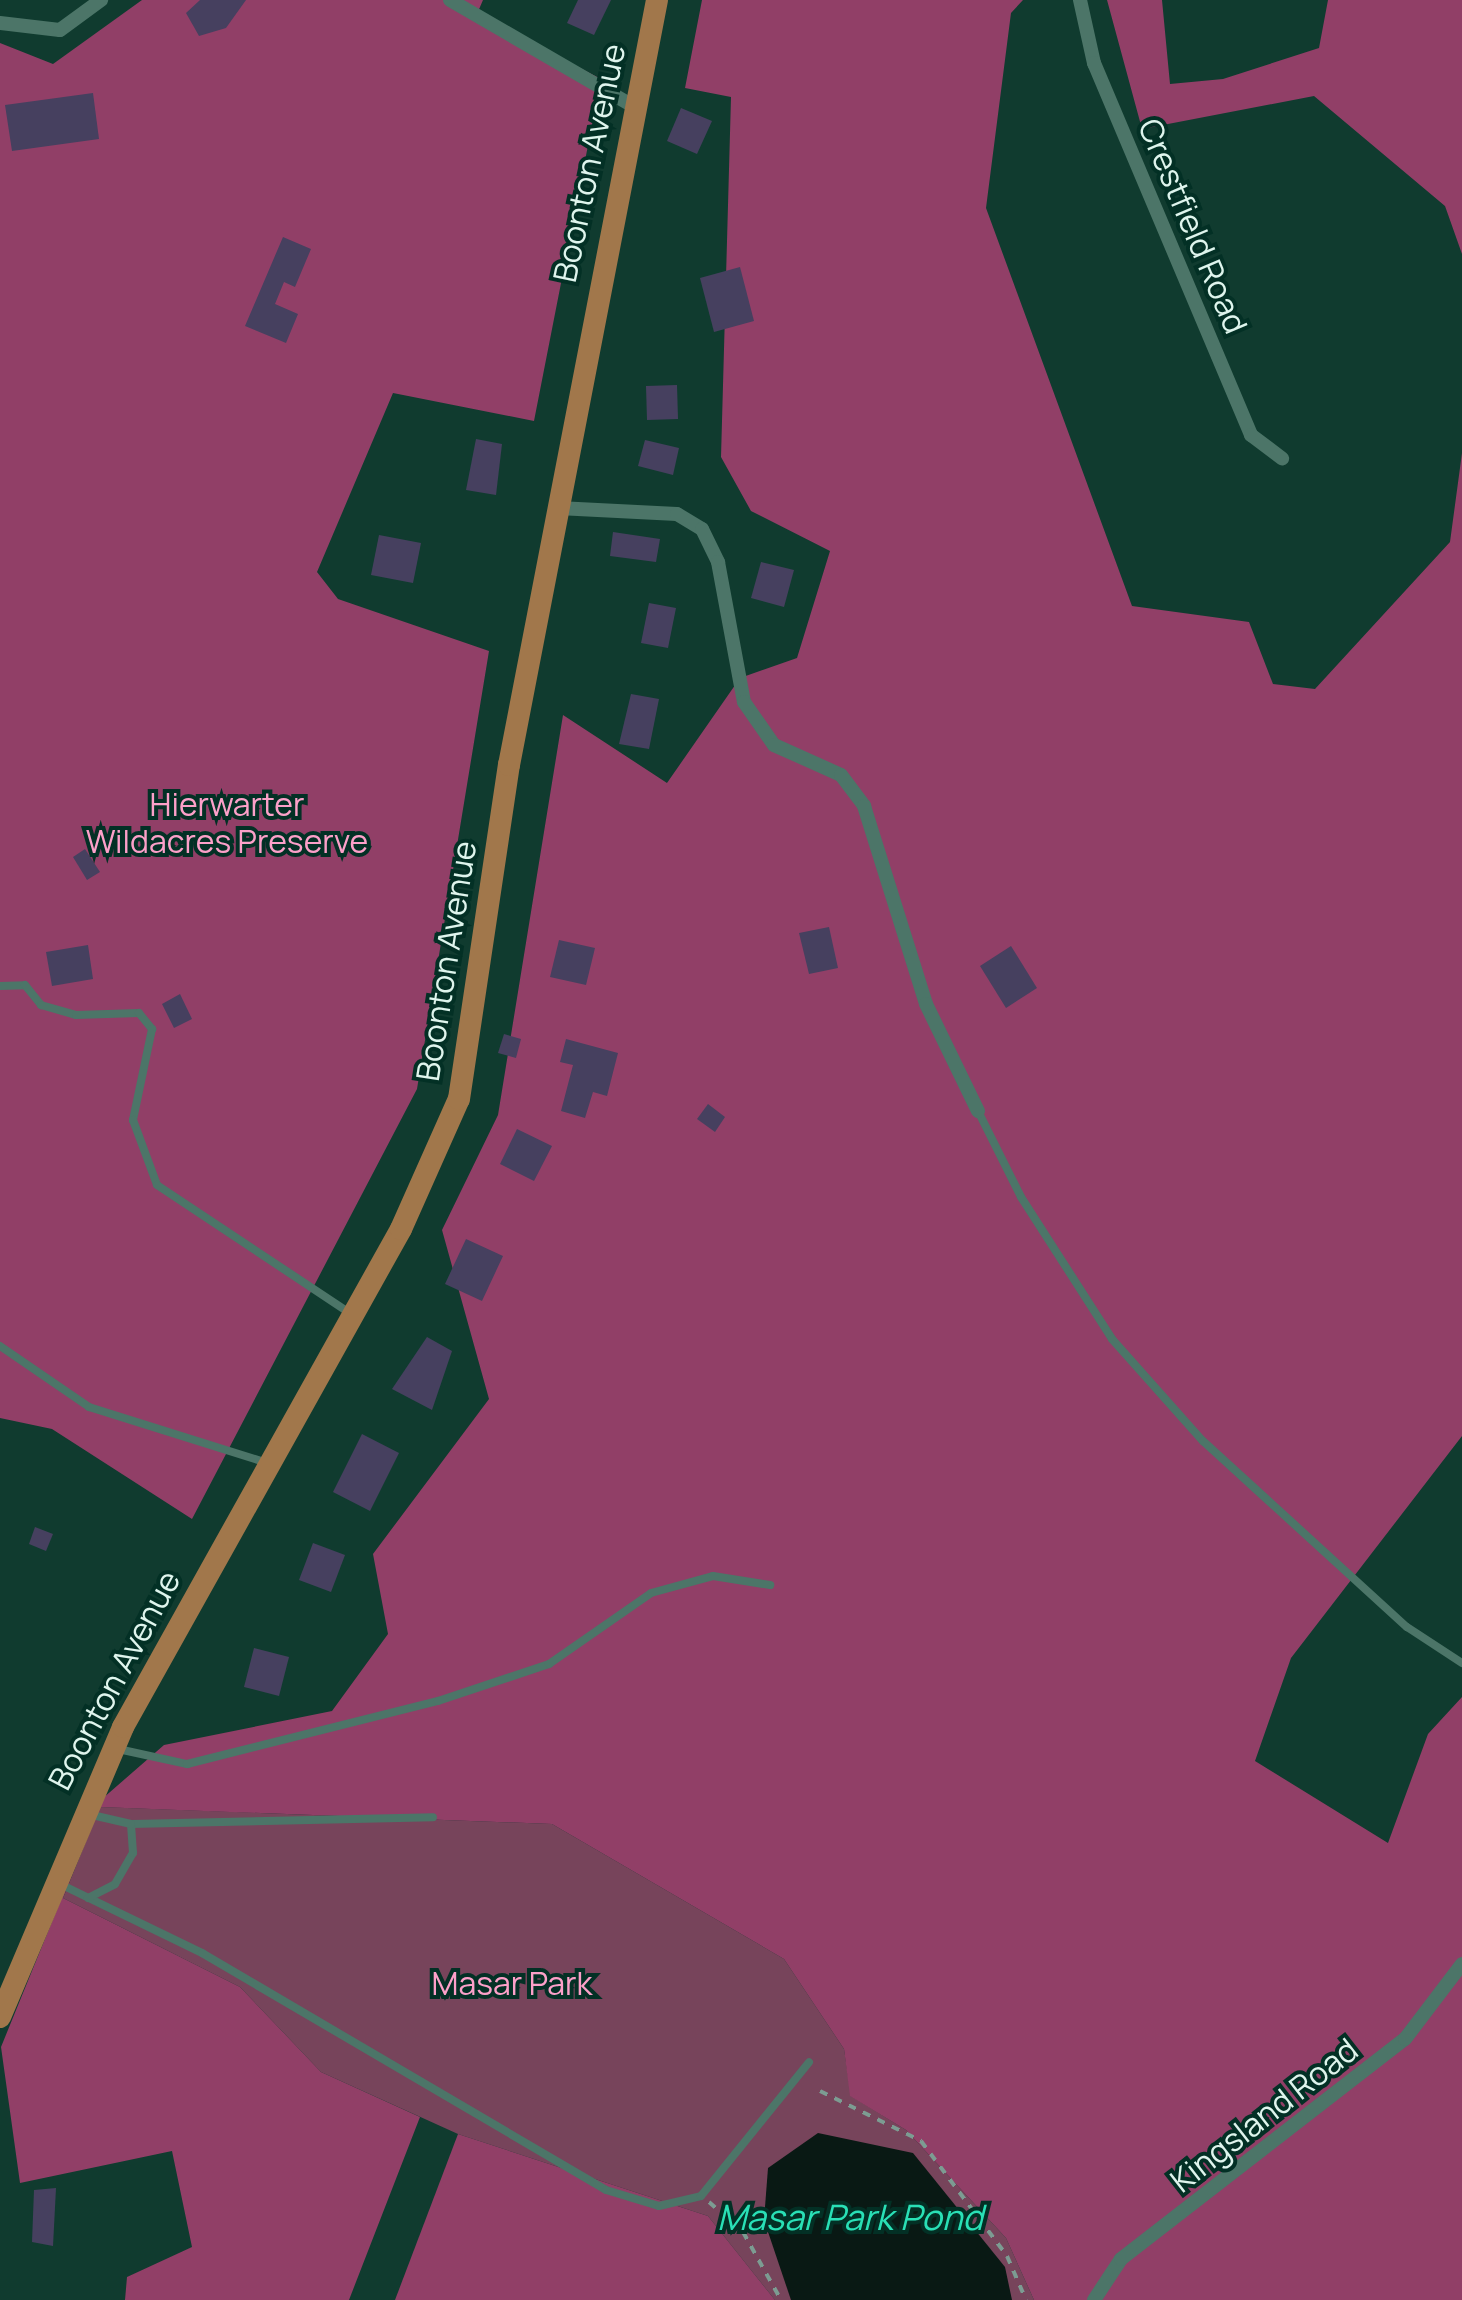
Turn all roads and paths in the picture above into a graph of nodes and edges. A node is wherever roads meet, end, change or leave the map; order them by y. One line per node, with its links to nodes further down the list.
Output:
1 (101, 0): 5 (street)
2 (450, 0): 6 (street)
3 (656, 0): 6 (main road, Boonton Avenue)
4 (1080, 0): 7 (street, Crestfield Road)
5 (0, 22)
6 (633, 106): 8 (main road, Boonton Avenue)
7 (1282, 458)
8 (558, 508): 10 (street); 11 (main road, Boonton Avenue)
9 (0, 986): 11 (lane)
10 (978, 1111): 15 (lane)
11 (353, 1315): 13 (main road, Boonton Avenue)
12 (0, 1346): 13 (lane)
13 (269, 1463): 16 (main road, Boonton Avenue)
14 (770, 1585): 16 (lane)
15 (1462, 1663)
16 (114, 1747): 17 (main road, Boonton Avenue)
17 (91, 1808): 19 (lane); 20 (main road, Boonton Avenue)
18 (433, 1817): 19 (lane)
19 (131, 1824): 21 (lane)
20 (53, 1881): 21 (lane); 23 (main road, Boonton Avenue)
21 (88, 1898): 26 (lane)
22 (1462, 1964): 29 (street, Kingsland Road)
23 (0, 2017)
24 (809, 2062): 26 (lane)
25 (820, 2090): 28 (path)
26 (702, 2196): 27 (path)
27 (781, 2300)
28 (1026, 2300)
29 (1094, 2300)

